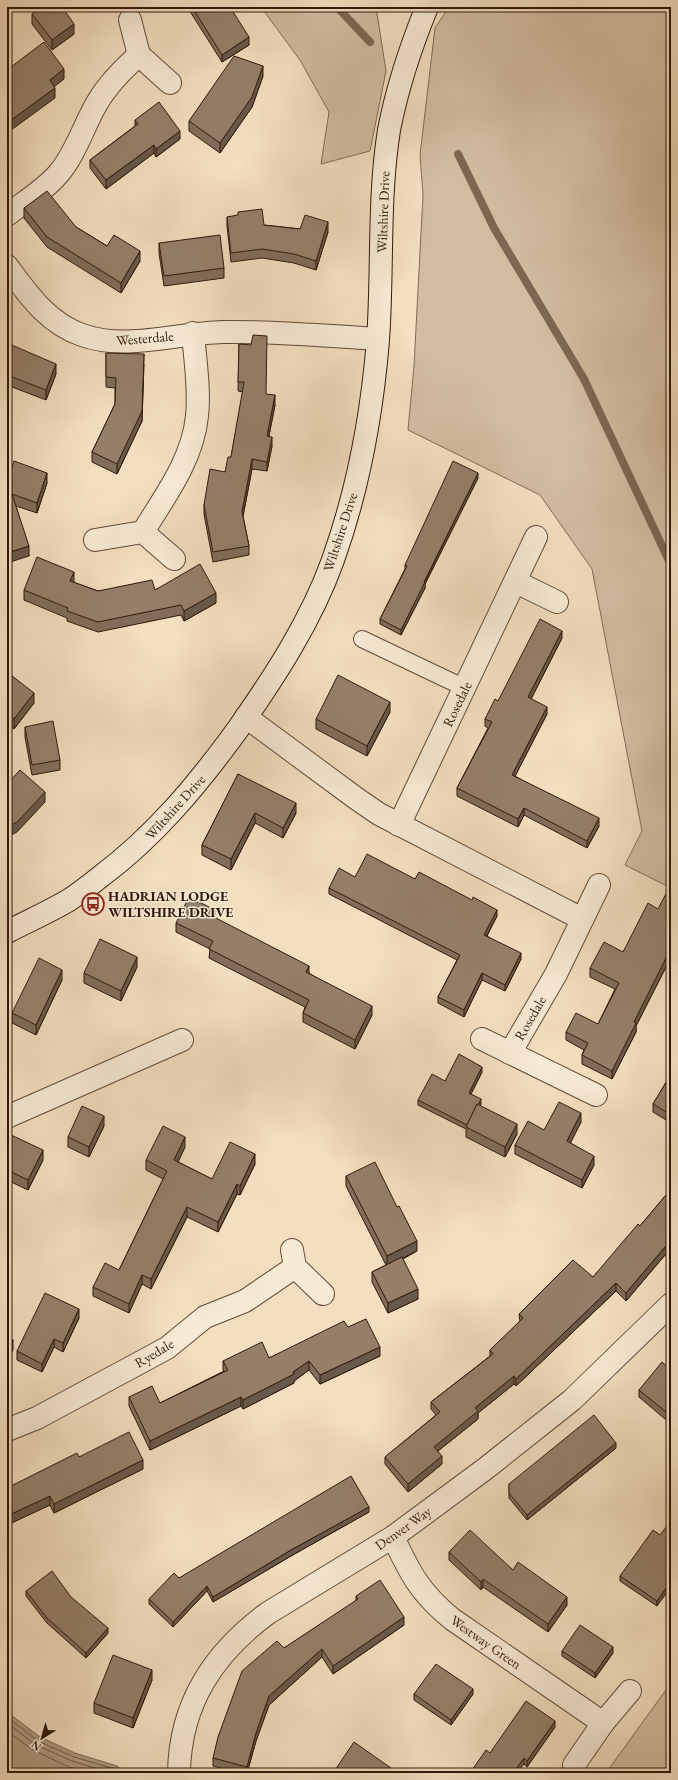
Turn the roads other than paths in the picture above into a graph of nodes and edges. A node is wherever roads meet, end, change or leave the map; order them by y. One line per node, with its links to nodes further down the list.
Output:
1 (427, 7): 8 (street, Wiltshire Drive)
2 (130, 20): 3 (street)
3 (139, 55): 4 (street); 5 (street)
4 (170, 83)
5 (7, 216)
6 (7, 266): 7 (street, Westerdale)
7 (193, 333): 8 (street, Westerdale); 9 (street, Westerdale)
8 (378, 339): 17 (street, Wiltshire Drive)
9 (143, 532): 11 (street); 12 (street)
10 (536, 536): 13 (street, Rosedale)
11 (95, 540)
12 (174, 559)
13 (516, 582): 14 (street); 16 (street, Rosedale)
14 (557, 602)
15 (362, 639): 16 (lane)
16 (465, 688): 18 (street, Rosedale)
17 (246, 717): 18 (street); 21 (street, Wiltshire Drive)
18 (399, 825): 20 (street)
19 (599, 885): 20 (street, Rosedale)
20 (582, 919): 24 (street, Rosedale)
21 (7, 932)
22 (482, 1039): 24 (street, Rosedale)
23 (182, 1040): 26 (street)
24 (510, 1053): 25 (street, Rosedale)
25 (596, 1095)
26 (7, 1117)
27 (323, 1294): 29 (street, Ryedale)
28 (669, 1311): 30 (street, Denver Way)
29 (7, 1430)
30 (393, 1537): 32 (street, Westway Green); 34 (street, Denver Way)
31 (630, 1691): 32 (street)
32 (603, 1723): 33 (street)
33 (574, 1765)
34 (179, 1773)

